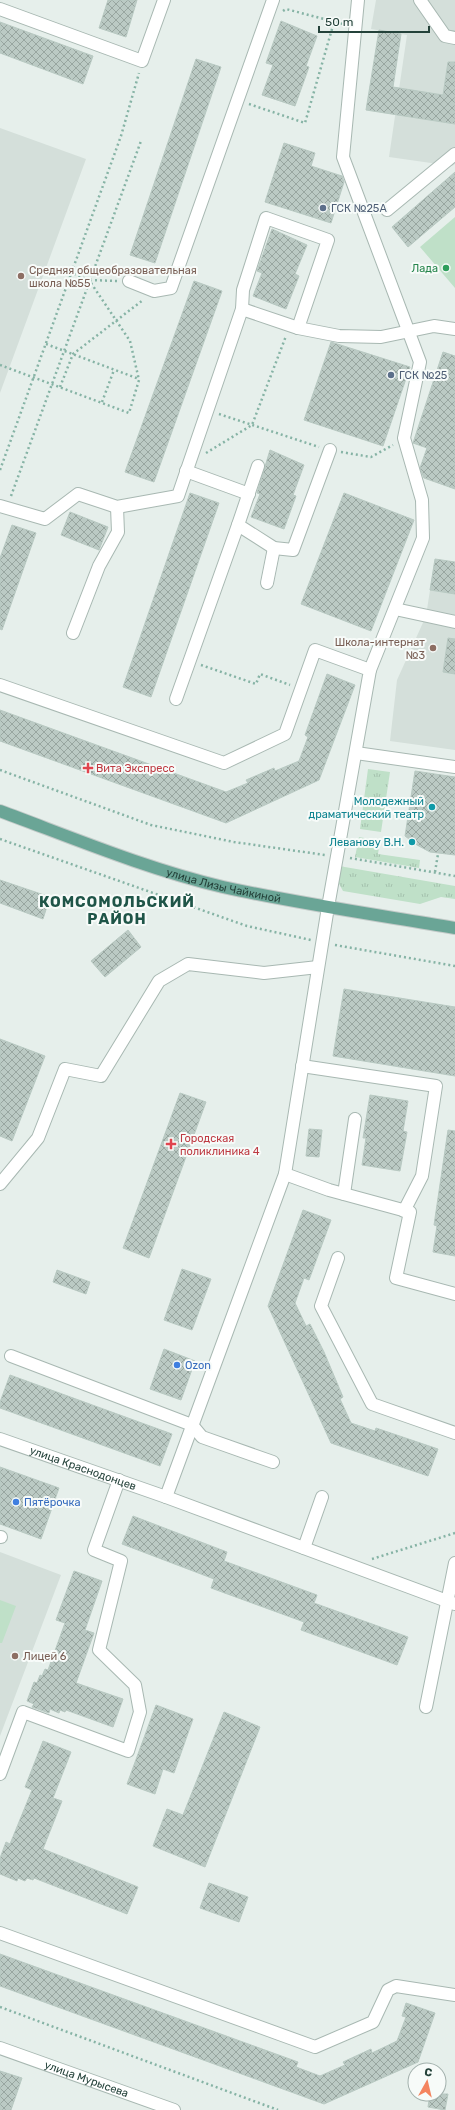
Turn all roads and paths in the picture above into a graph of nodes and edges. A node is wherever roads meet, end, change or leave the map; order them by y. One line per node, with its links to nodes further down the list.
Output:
1 (164, 0): 10 (street)
2 (273, 0): 6 (street)
3 (358, 0): 8 (street)
4 (420, 0): 9 (street)
5 (0, 9): 10 (street)
6 (267, 18): 7 (path); 11 (street)
7 (334, 22): 8 (path); 11 (path)
8 (356, 27): 23 (street)
9 (455, 38)
10 (142, 62): 15 (path)
11 (238, 100): 18 (street)
12 (141, 141): 16 (path)
13 (455, 154): 14 (street)
14 (388, 210)
15 (72, 273): 16 (path); 24 (path)
16 (89, 280): 17 (path); 20 (path); 25 (path)
17 (129, 281): 18 (street)
18 (154, 291): 20 (path)
19 (242, 309): 21 (street); 21 (street); 34 (street)
20 (117, 319): 26 (path); 30 (path)
21 (294, 327): 23 (street); 35 (path)
22 (455, 329): 23 (street)
23 (409, 332): 36 (street)
24 (46, 344): 25 (path); 29 (path)
25 (63, 350): 26 (path); 31 (path)
26 (73, 354): 28 (path); 32 (path)
27 (0, 365): 29 (path)
28 (114, 370): 30 (path); 33 (path)
29 (34, 377): 31 (path); 40 (path)
30 (139, 380): 33 (path)
31 (51, 384): 32 (path); 42 (path)
32 (60, 387): 33 (path)
33 (102, 402)
34 (207, 410): 35 (path); 39 (street)
35 (252, 426): 37 (path); 39 (path)
36 (404, 438): 37 (path); 47 (street)
37 (330, 450): 45 (street)
38 (258, 466): 41 (street)
39 (188, 467): 41 (street); 43 (street)
40 (0, 470)
41 (249, 494): 44 (street)
42 (3, 507): 43 (street)
43 (117, 507): 49 (street)
44 (238, 525): 45 (street); 50 (street)
45 (274, 548): 46 (street)
46 (267, 583)
47 (395, 609): 48 (street); 51 (street)
48 (455, 622)
49 (73, 633)
50 (190, 661): 53 (path); 54 (street)
51 (370, 670): 53 (street); 55 (street)
52 (0, 685): 53 (street)
53 (301, 689)
54 (176, 699)
55 (356, 753): 56 (street); 61 (street)
56 (455, 767)
57 (0, 770): 61 (path)
58 (0, 811): 64 (main road, улица Лизы Чайкиной)
59 (0, 839): 66 (path)
60 (438, 854): 62 (path)
61 (338, 856): 62 (path); 64 (street)
62 (435, 872): 63 (path)
63 (455, 876)
64 (328, 907): 65 (main road, улица Лизы Чайкиной); 66 (street)
65 (455, 928)
66 (322, 943): 67 (path); 68 (street)
67 (455, 966)
68 (318, 967): 69 (street); 72 (street)
69 (302, 1066): 71 (street); 74 (street)
70 (356, 1120): 73 (street)
71 (285, 1174): 73 (street); 78 (street)
72 (0, 1184)
73 (344, 1194): 74 (street)
74 (404, 1211): 76 (street)
75 (338, 1258): 79 (street)
76 (455, 1294)
77 (11, 1356): 78 (street)
78 (192, 1425): 81 (street); 83 (street)
79 (455, 1433)
80 (0, 1439): 82 (street, улица Краснодонцев)
81 (273, 1462)
82 (119, 1480): 83 (street, улица Краснодонцев); 91 (street)
83 (166, 1497): 86 (street, улица Краснодонцев)
84 (322, 1497): 86 (street)
85 (455, 1533): 88 (path)
86 (304, 1548): 88 (street, улица Краснодонцев)
87 (455, 1563): 89 (street)
88 (352, 1566): 89 (street, улица Краснодонцев)
89 (452, 1603): 90 (street)
90 (426, 1707)
91 (0, 1774)
92 (0, 1933): 93 (street)
93 (455, 1995)
94 (0, 2007): 97 (path)
95 (0, 2048): 96 (street, улица Мурысева)
96 (166, 2109)
97 (278, 2110)

